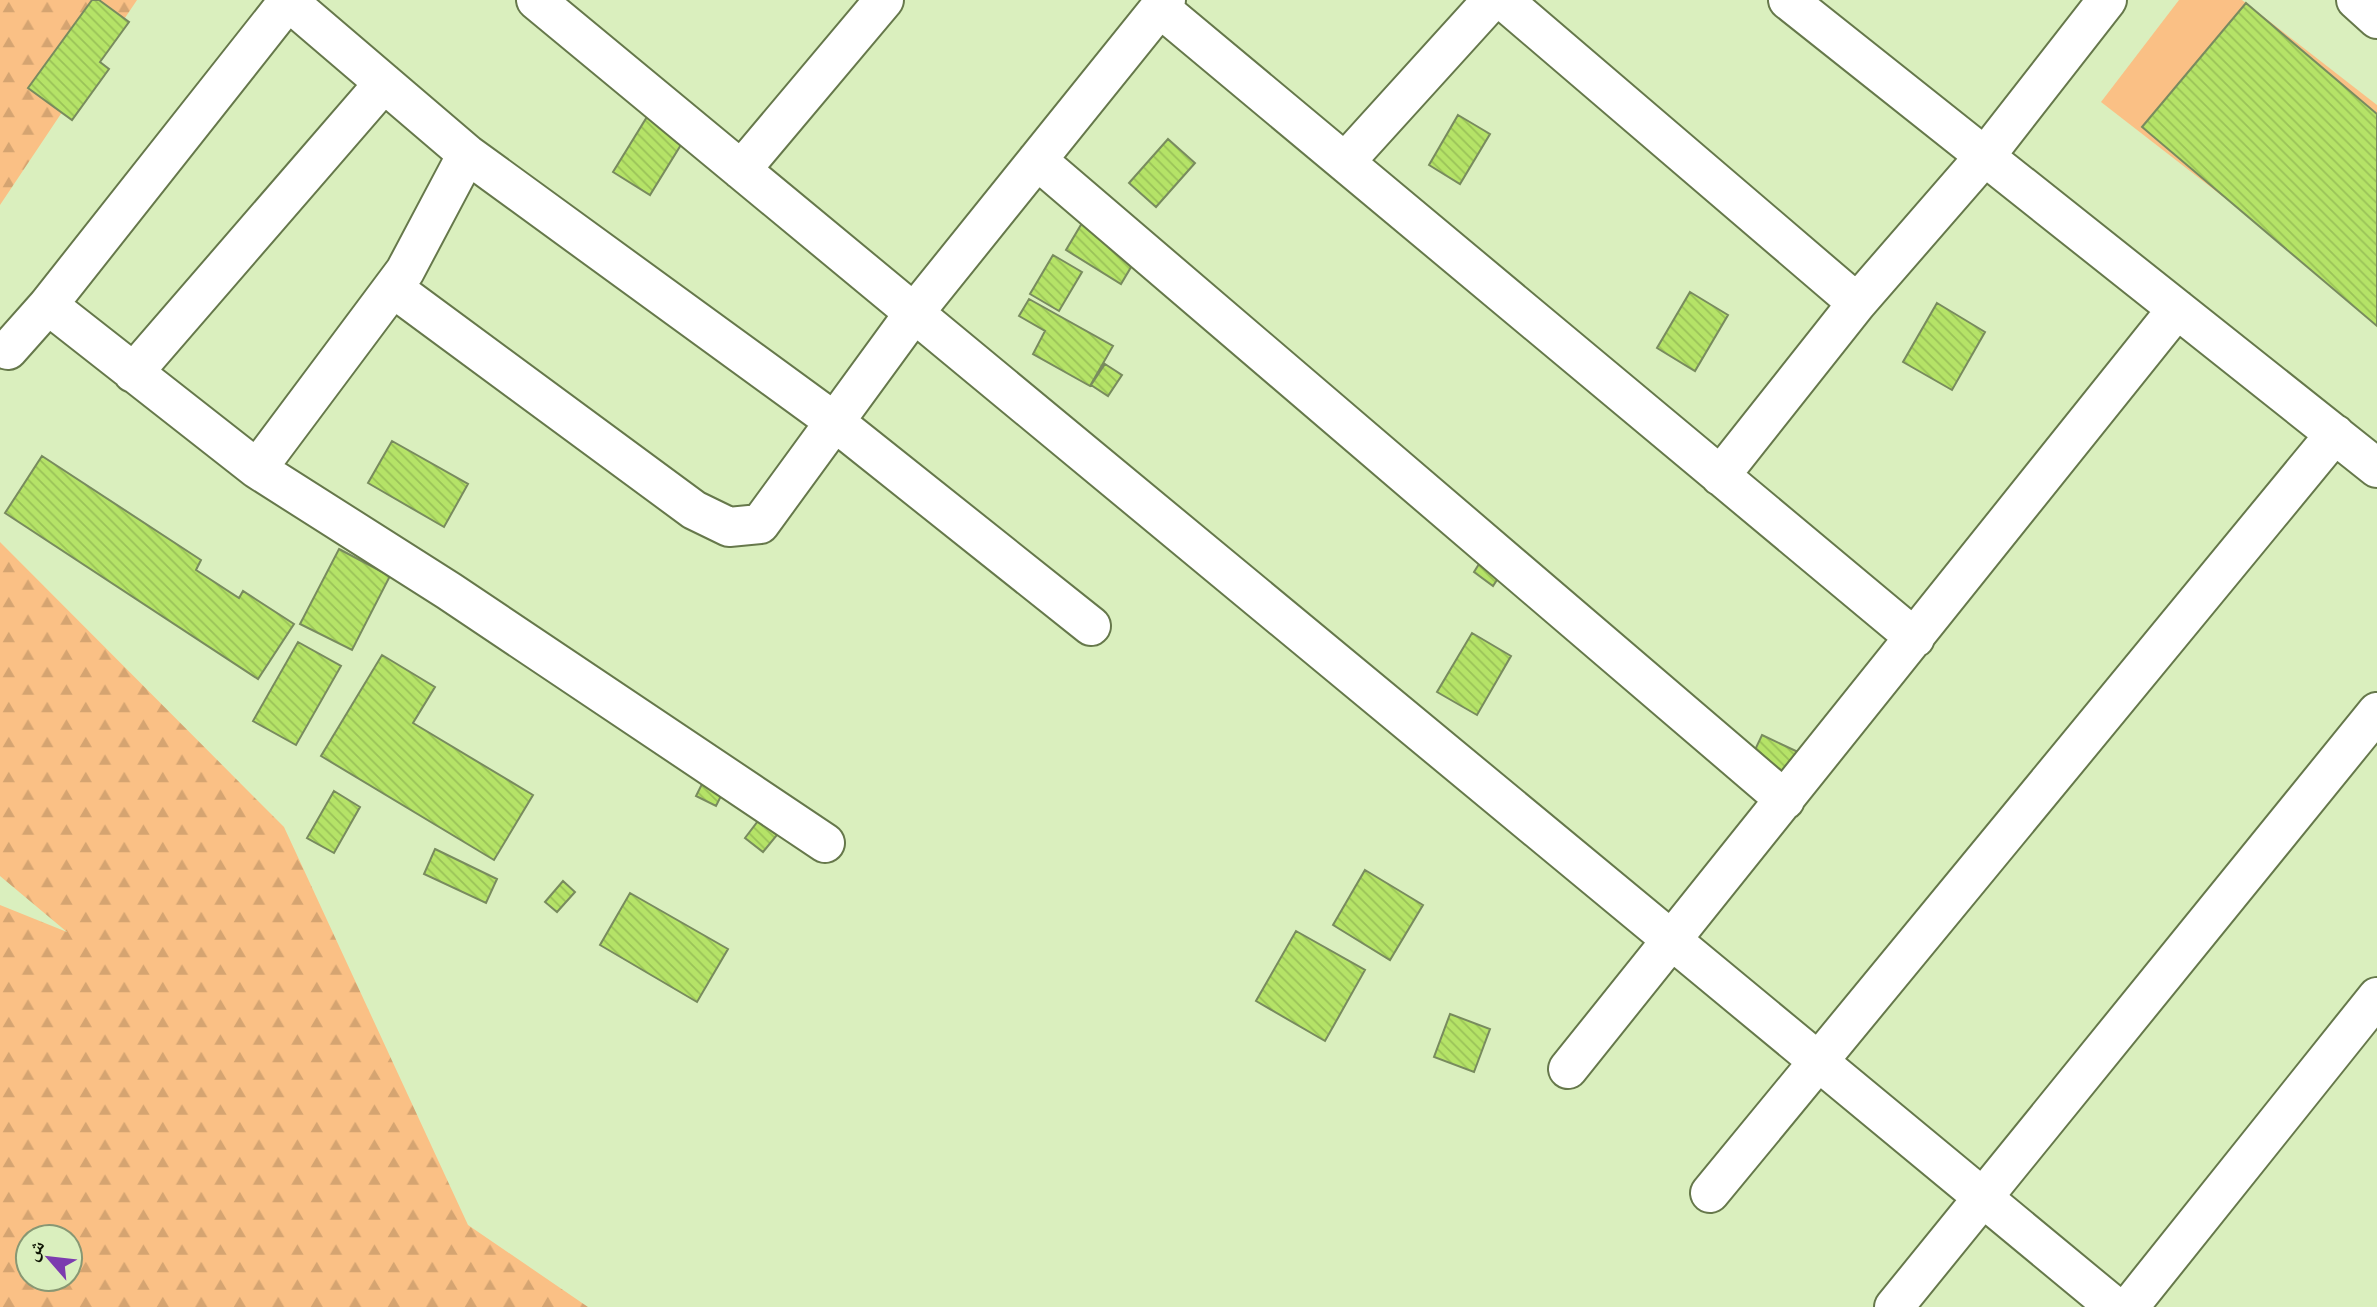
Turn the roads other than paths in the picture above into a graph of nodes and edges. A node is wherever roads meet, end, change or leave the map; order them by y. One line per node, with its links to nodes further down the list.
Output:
1 (288, 0): 11 (street); 19 (street)
2 (884, 0): 16 (street)
3 (1492, 0): 15 (street)
4 (1503, 0): 18 (street)
5 (1788, 0): 13 (street)
6 (2107, 0): 13 (street)
7 (2356, 0): 10 (street)
8 (1163, 4): 14 (street); 15 (street)
9 (556, 6): 16 (street)
10 (2377, 19)
11 (384, 83): 12 (street); 23 (street)
12 (467, 154): 17 (street); 24 (street)
13 (1984, 156): 18 (street); 20 (street)
14 (1037, 160): 21 (street); 32 (street)
15 (1345, 162): 28 (street)
16 (741, 170): 21 (street)
17 (393, 288): 24 (street); 27 (street)
18 (1857, 303): 28 (street)
19 (48, 305): 22 (street); 23 (street)
20 (2178, 309): 25 (street); 30 (street)
21 (914, 313): 24 (street); 34 (street)
22 (8, 350)
23 (133, 373): 27 (street)
24 (835, 422): 29 (street)
25 (2334, 434): 26 (street); 36 (street)
26 (2377, 468)
27 (257, 469): 33 (street)
28 (1720, 476): 30 (street)
29 (1091, 626)
30 (1914, 638): 32 (street)
31 (2377, 712): 39 (street)
32 (1785, 800): 34 (street)
33 (825, 843)
34 (1672, 940): 36 (street); 37 (street)
35 (2377, 997): 42 (street)
36 (1818, 1061): 38 (street); 39 (street)
37 (1568, 1069)
38 (1710, 1193)
39 (1983, 1198): 40 (street); 41 (street)
40 (1894, 1307)
41 (2115, 1307)
42 (2129, 1307)

